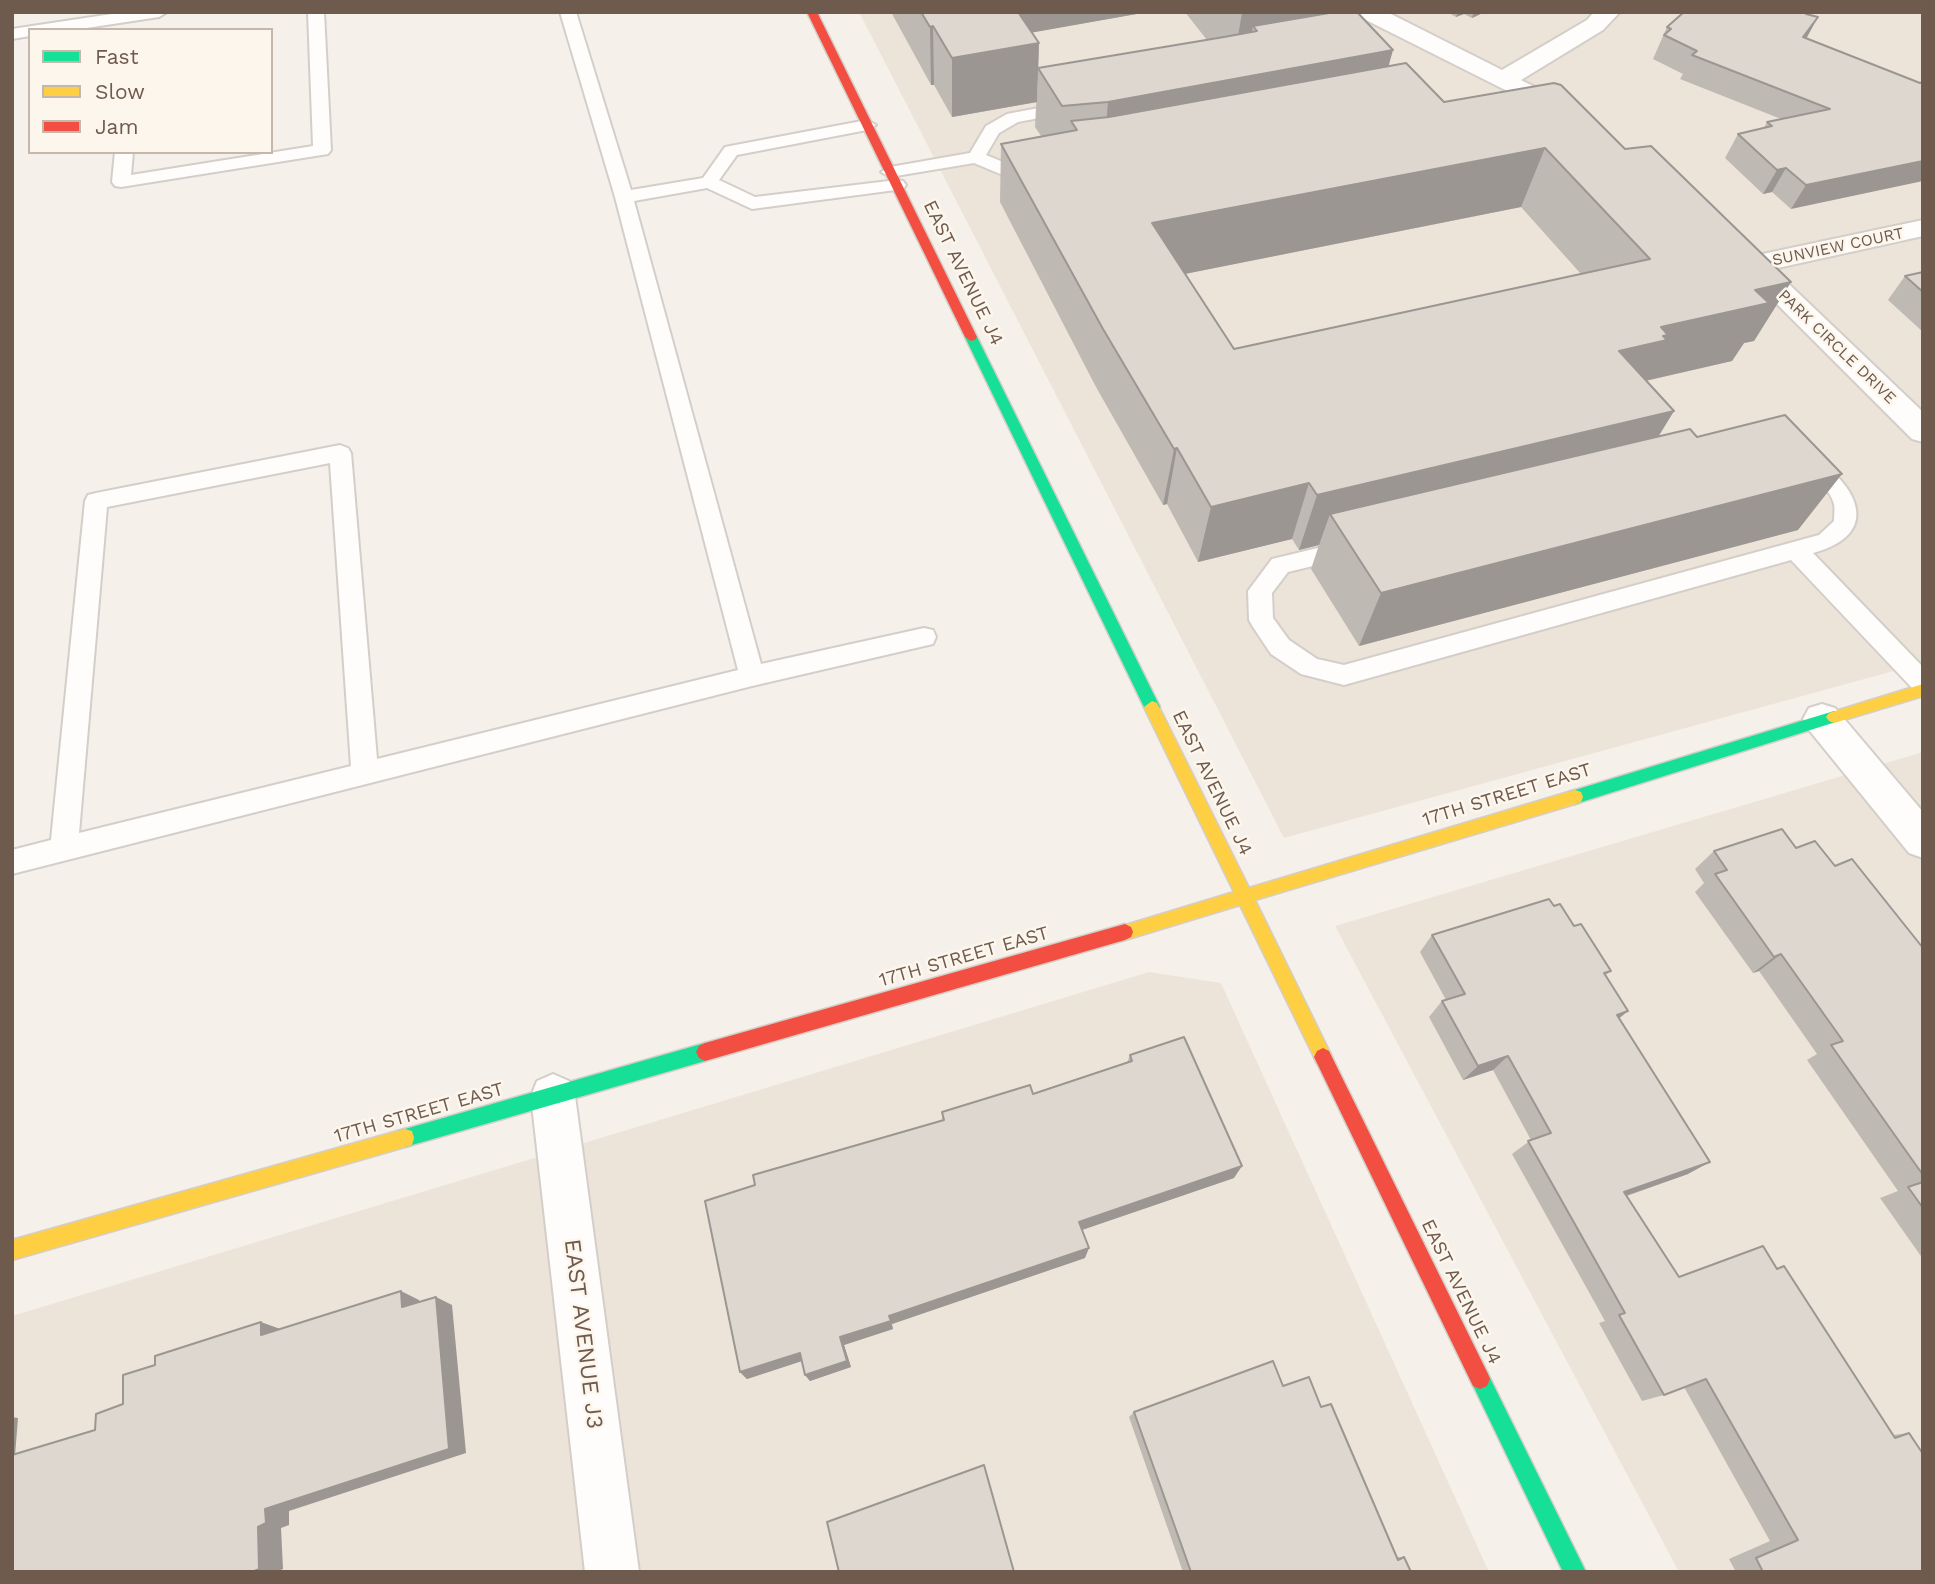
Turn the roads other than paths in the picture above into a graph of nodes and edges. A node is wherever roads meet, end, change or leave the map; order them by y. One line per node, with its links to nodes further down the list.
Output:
1 (159, 12): 7 (lane)
2 (316, 12): 13 (lane)
3 (568, 12): 18 (lane)
4 (812, 12): 11 (street, EAST AVENUE J4)
5 (1368, 12): 9 (street)
6 (1608, 12): 9 (street)
7 (134, 23): 8 (lane)
8 (66, 28)
9 (1505, 79): 12 (street)
10 (1093, 103): 14 (lane)
11 (867, 125): 16 (street, EAST AVENUE J4); 17 (lane)
12 (1589, 126)
13 (124, 154)
14 (976, 157): 15 (lane); 16 (lane)
15 (1049, 174)
16 (894, 179): 17 (lane); 33 (street, EAST AVENUE J4)
17 (709, 182): 18 (lane)
18 (624, 197): 25 (lane)
19 (1923, 228): 21 (street, SUNVIEW COURT)
20 (1723, 236): 21 (street, PARK CIRCLE DRIVE)
21 (1753, 265): 22 (street, PARK CIRCLE DRIVE)
22 (1923, 431)
23 (1797, 551): 23 (lane); 26 (lane)
24 (925, 637): 25 (lane)
25 (752, 677): 29 (lane)
26 (1923, 683)
27 (1923, 690): 28 (street, 17TH STREET EAST)
28 (1822, 719): 30 (street); 33 (street, 17TH STREET EAST)
29 (365, 773): 31 (lane); 31 (lane)
30 (1923, 841)
31 (64, 849): 32 (lane)
32 (12, 862)
33 (1245, 898): 34 (street, 17TH STREET EAST); 37 (street, EAST AVENUE J4)
34 (553, 1096): 35 (street, 17TH STREET EAST); 36 (street, EAST AVENUE J3)
35 (12, 1250)
36 (612, 1572)
37 (1575, 1572)

